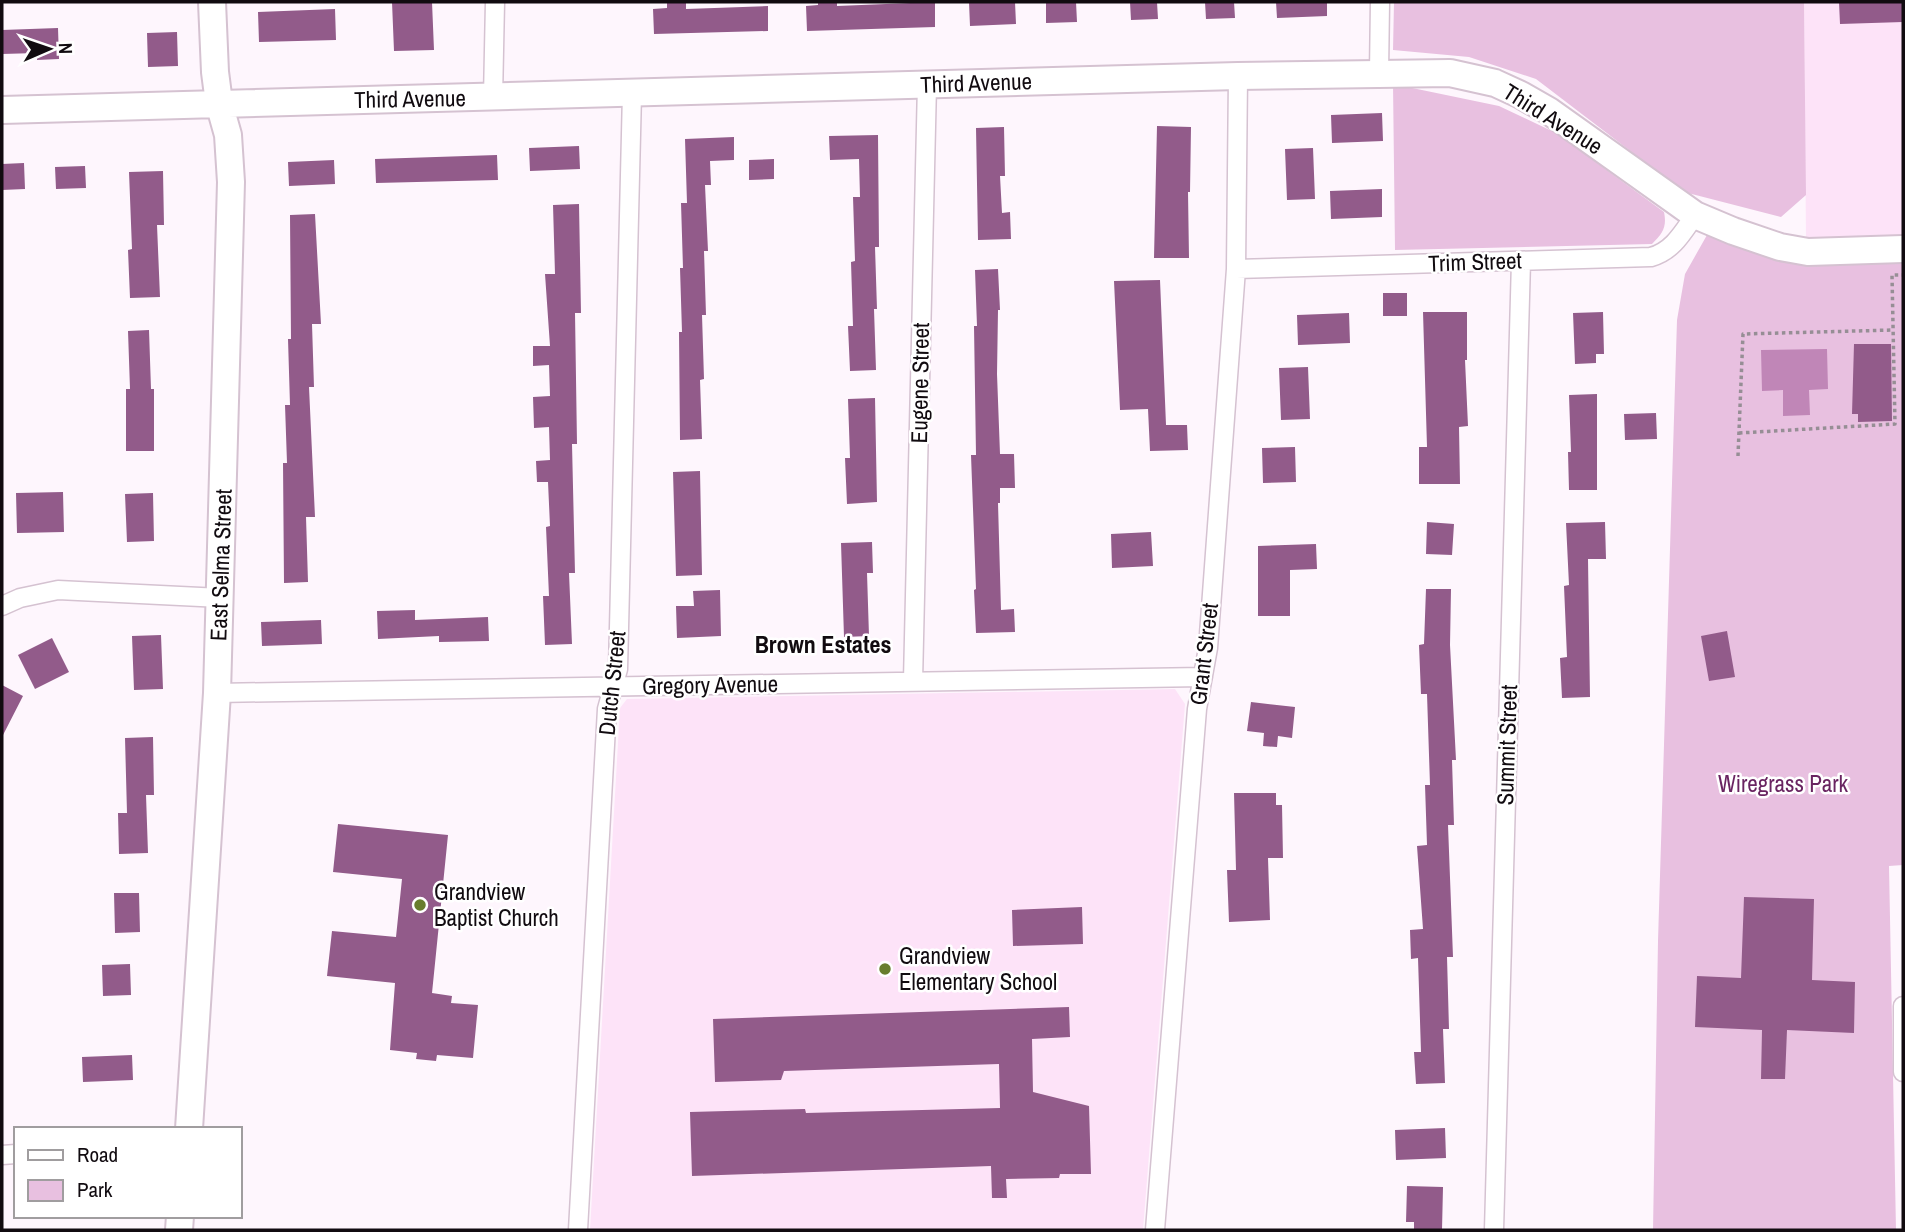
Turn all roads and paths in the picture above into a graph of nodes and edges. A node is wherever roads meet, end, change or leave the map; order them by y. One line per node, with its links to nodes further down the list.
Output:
1 (212, 2): 9 (street, East Selma Street)
2 (495, 2): 8 (street)
3 (1380, 2): 4 (street)
4 (1379, 73): 5 (street, Third Avenue); 11 (street, Third Avenue)
5 (1238, 76): 6 (street, Third Avenue); 14 (street, Grant Street)
6 (927, 85): 7 (street, Third Avenue); 22 (street, Eugene Street)
7 (632, 93): 8 (street, Third Avenue); 23 (street, Dutch Street)
8 (494, 98): 9 (street, Third Avenue)
9 (219, 103): 10 (street, Third Avenue); 19 (street, East Selma Street)
10 (2, 110)
11 (1695, 215): 12 (street, Third Avenue); 13 (street, Trim Street)
12 (1903, 249)
13 (1521, 261): 14 (street, Trim Street); 30 (street, Summit Street)
14 (1236, 269): 21 (street, Grant Street)
15 (1903, 275): 16 (path)
16 (1893, 330): 17 (path); 17 (path)
17 (1739, 433): 18 (path)
18 (1738, 456)
19 (221, 598): 20 (street); 24 (street, East Selma Street)
20 (2, 606)
21 (1203, 677): 22 (street, Gregory Avenue); 29 (street, Grant Street)
22 (914, 681): 23 (street, Gregory Avenue)
23 (613, 687): 24 (street, Gregory Avenue); 28 (street, Dutch Street)
24 (217, 693): 27 (street, East Selma Street)
25 (1903, 1006): 26 (street)
26 (1903, 1072)
27 (188, 1127)
28 (578, 1230)
29 (1155, 1230)
30 (1494, 1230)

